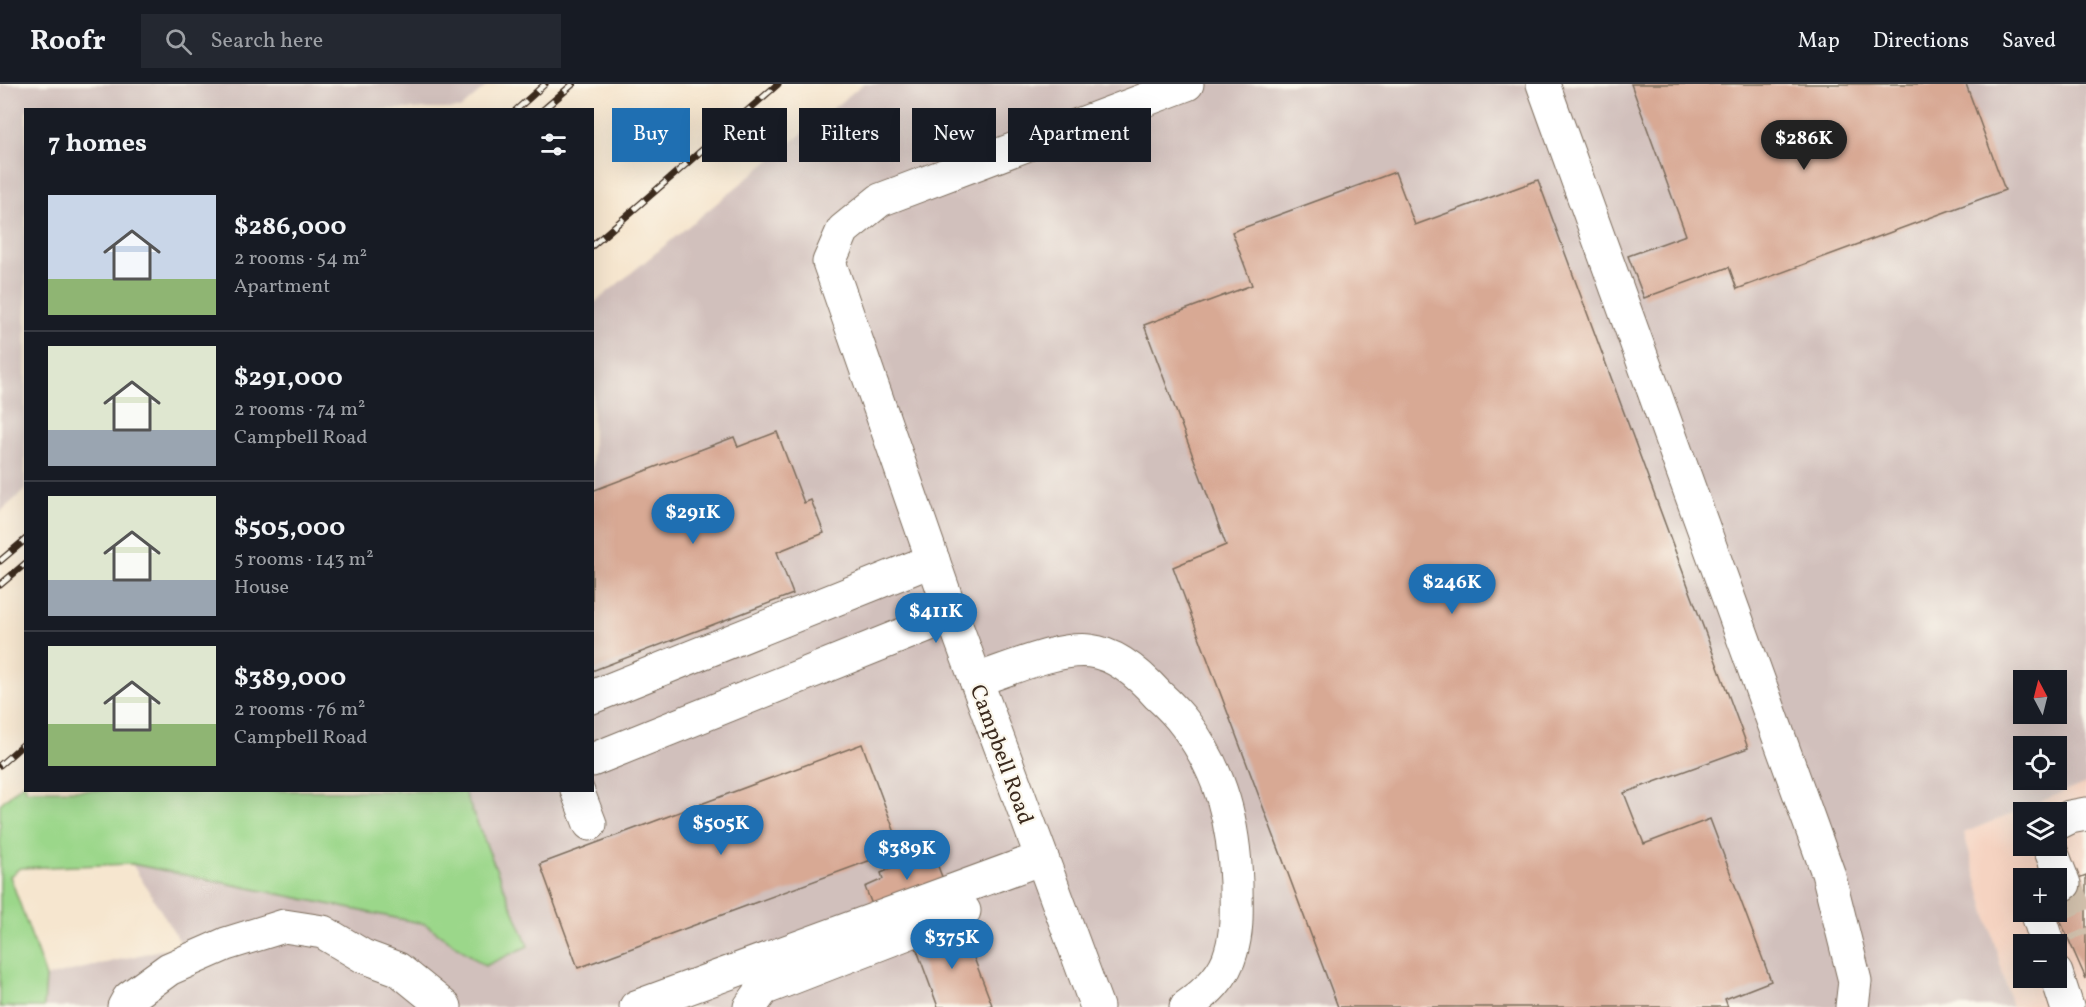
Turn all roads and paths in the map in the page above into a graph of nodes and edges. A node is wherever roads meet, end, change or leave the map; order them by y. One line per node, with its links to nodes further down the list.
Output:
1 (1187, 84): 3 (street, Campbell Road)
2 (1543, 84): 20 (street)
3 (933, 560): 4 (street, Campbell Road); 6 (street)
4 (952, 615): 5 (street, Campbell Road); 7 (street)
5 (976, 680): 12 (street, Campbell Road); 19 (street)
6 (594, 696)
7 (594, 759)
8 (578, 792): 11 (street)
9 (2086, 814): 10 (street)
10 (2067, 818)
11 (590, 824)
12 (1046, 868): 16 (street); 17 (street); 18 (street, Campbell Road)
13 (2061, 988): 21 (street)
14 (124, 1007): 15 (street)
15 (445, 1007)
16 (636, 1007)
17 (750, 1007)
18 (1097, 1007)
19 (1186, 1007)
20 (1852, 1007)
21 (2067, 1007)

